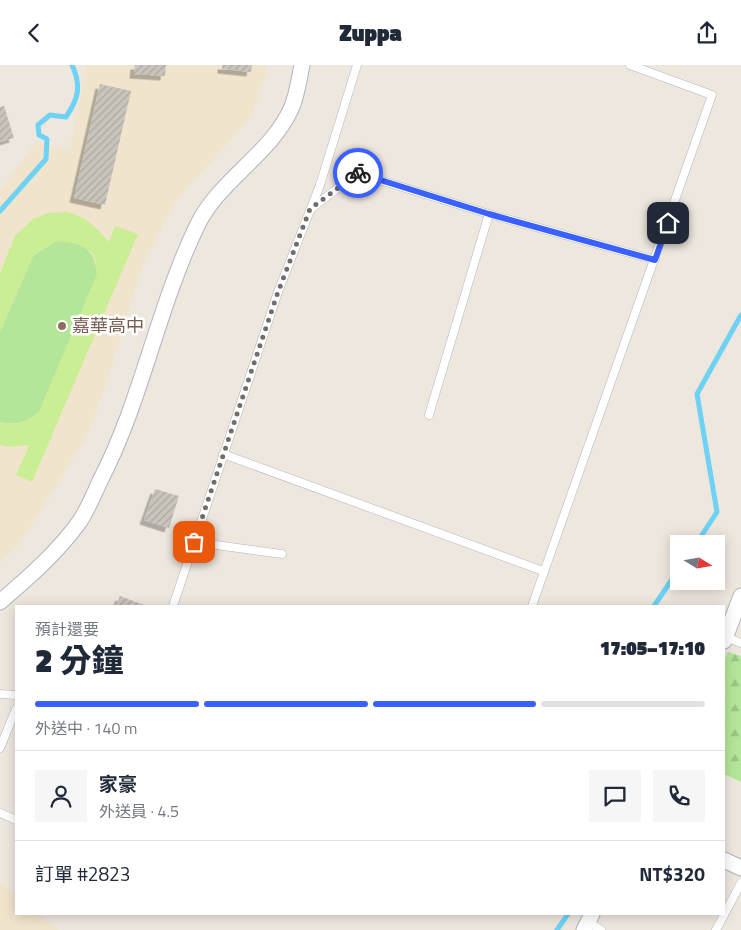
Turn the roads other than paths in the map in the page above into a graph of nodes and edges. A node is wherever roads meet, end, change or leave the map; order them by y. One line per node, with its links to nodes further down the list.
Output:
1 (302, 65): 13 (street)
2 (357, 65): 4 (lane)
3 (630, 65): 6 (lane)
4 (310, 209): 5 (lane); 8 (lane)
5 (489, 214): 6 (lane); 7 (lane)
6 (655, 260): 11 (lane)
7 (429, 415)
8 (223, 454): 9 (lane); 11 (lane)
9 (194, 542): 10 (lane); 14 (lane)
10 (282, 554)
11 (543, 571): 15 (lane)
12 (741, 596): 16 (street)
13 (0, 602)
14 (173, 605)
15 (532, 605)
16 (725, 639): 17 (lane)
17 (741, 643)
18 (0, 694): 19 (lane)
19 (15, 695)
20 (15, 711): 21 (lane)
21 (0, 748)
22 (0, 813): 23 (lane)
23 (15, 820)
24 (725, 860): 25 (street)
25 (741, 868)
26 (741, 883): 27 (lane)
27 (725, 913)
28 (724, 915): 29 (lane)
29 (716, 930)

